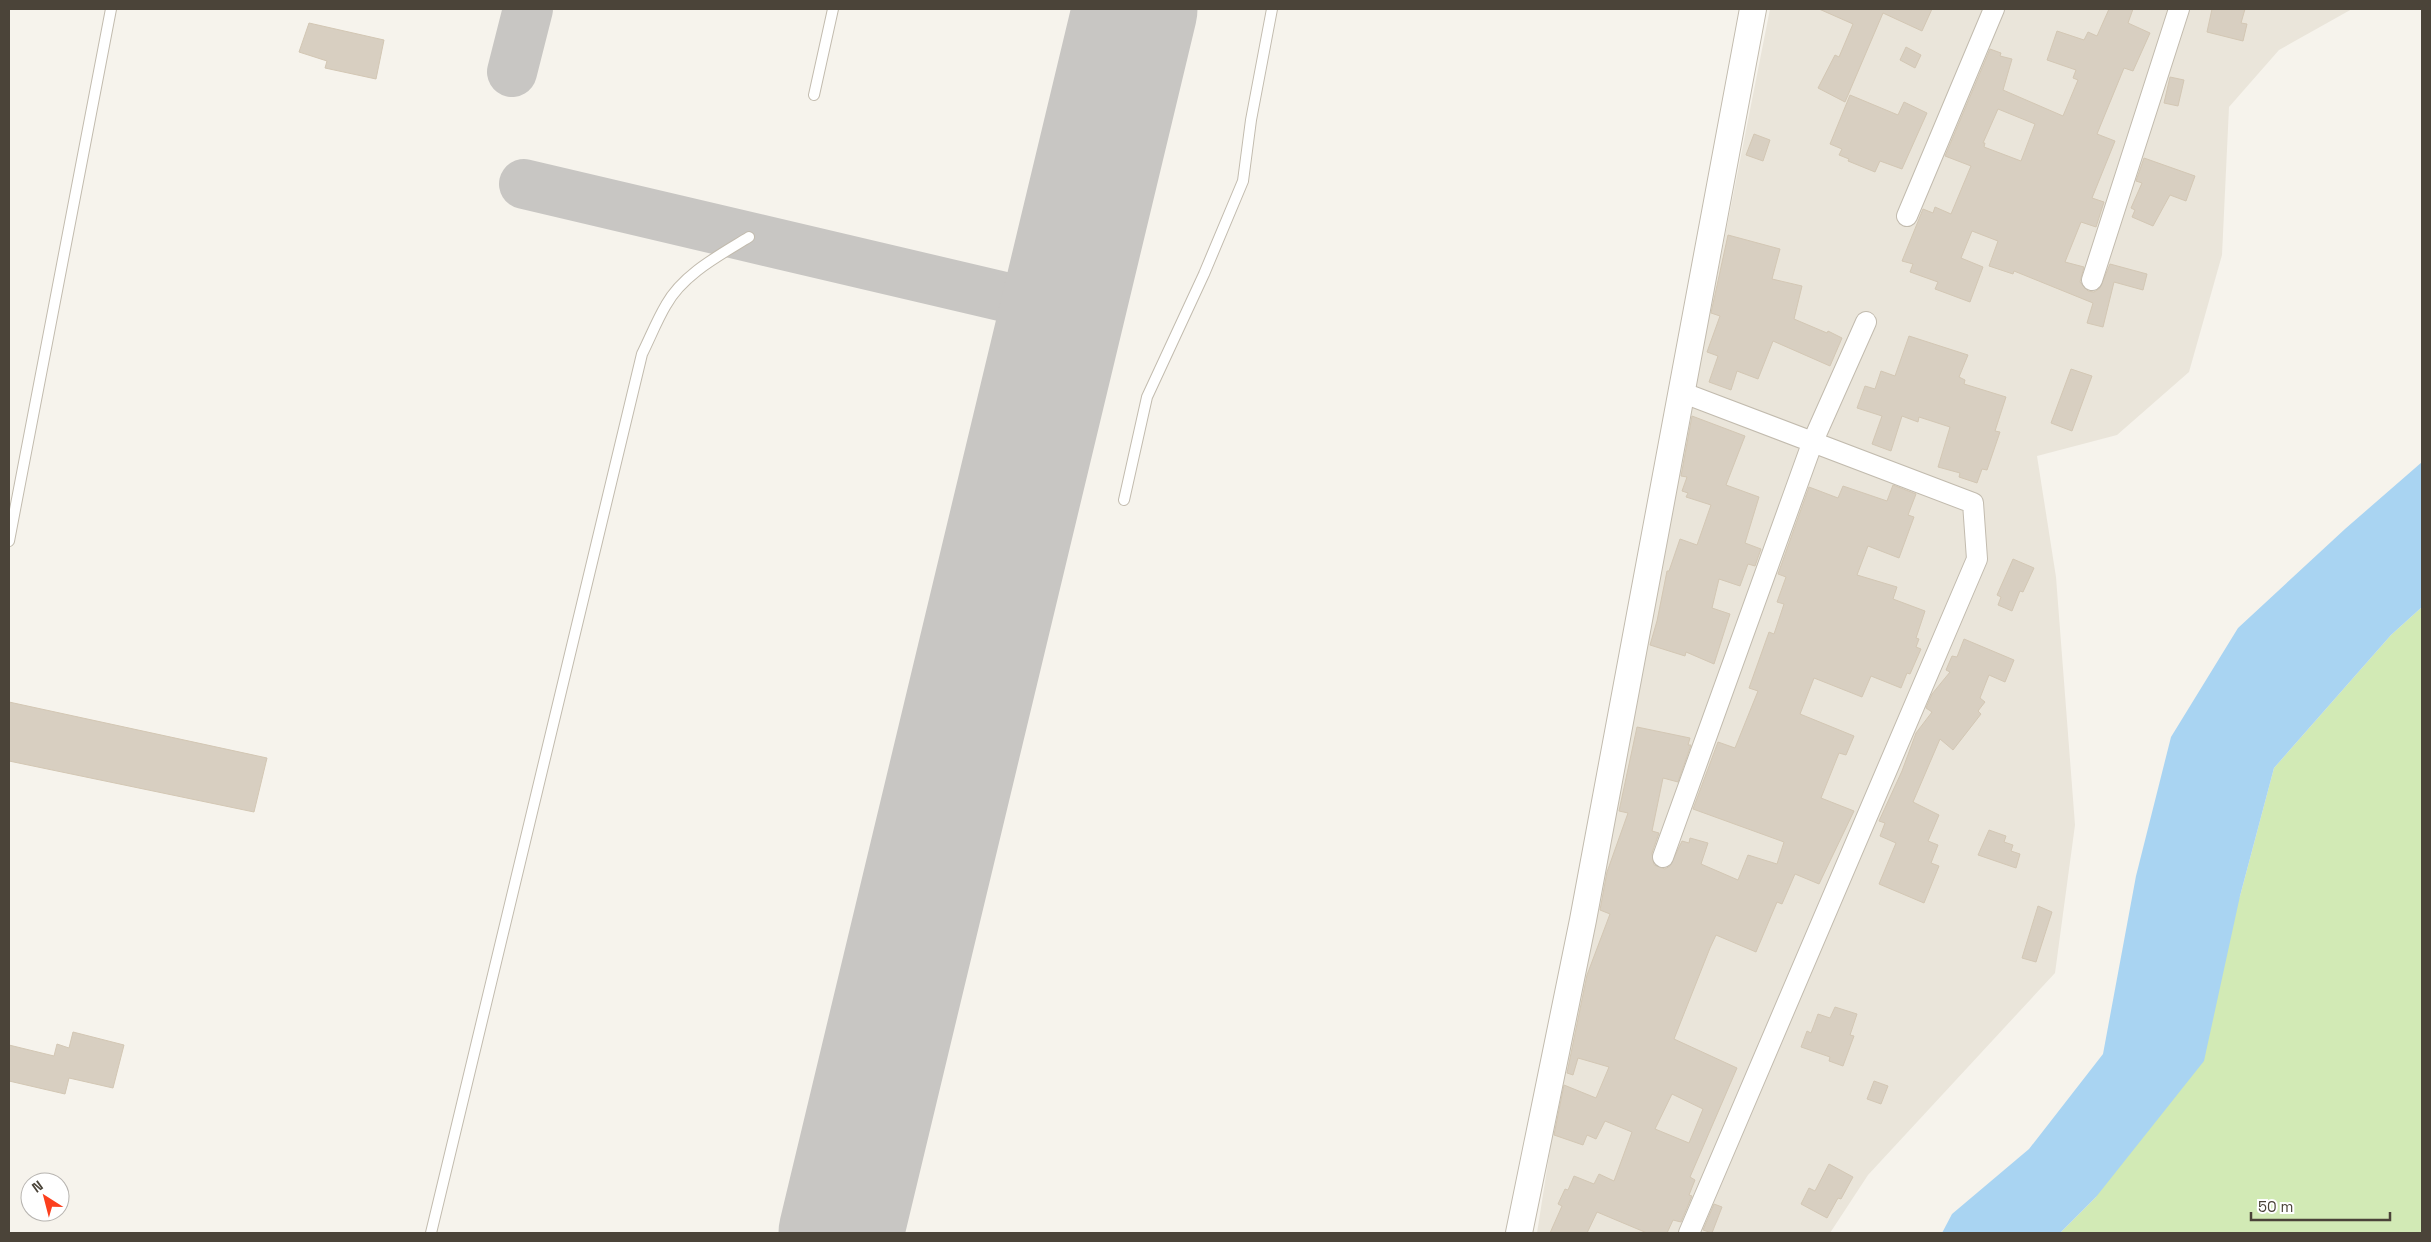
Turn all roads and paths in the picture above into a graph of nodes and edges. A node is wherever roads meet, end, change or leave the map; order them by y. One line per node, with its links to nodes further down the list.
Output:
1 (111, 9): 15 (lane)
2 (833, 9): 7 (lane)
3 (1272, 9): 14 (lane)
4 (1753, 9): 12 (street)
5 (1994, 9): 8 (street)
6 (2179, 9): 10 (street)
7 (814, 95)
8 (1907, 216)
9 (749, 237): 17 (lane)
10 (2092, 280)
11 (1866, 322): 13 (street)
12 (1681, 392): 13 (street); 18 (street)
13 (1813, 441): 16 (street); 19 (street)
14 (1124, 500)
15 (9, 541)
16 (1663, 857)
17 (431, 1233)
18 (1519, 1233)
19 (1689, 1233)

